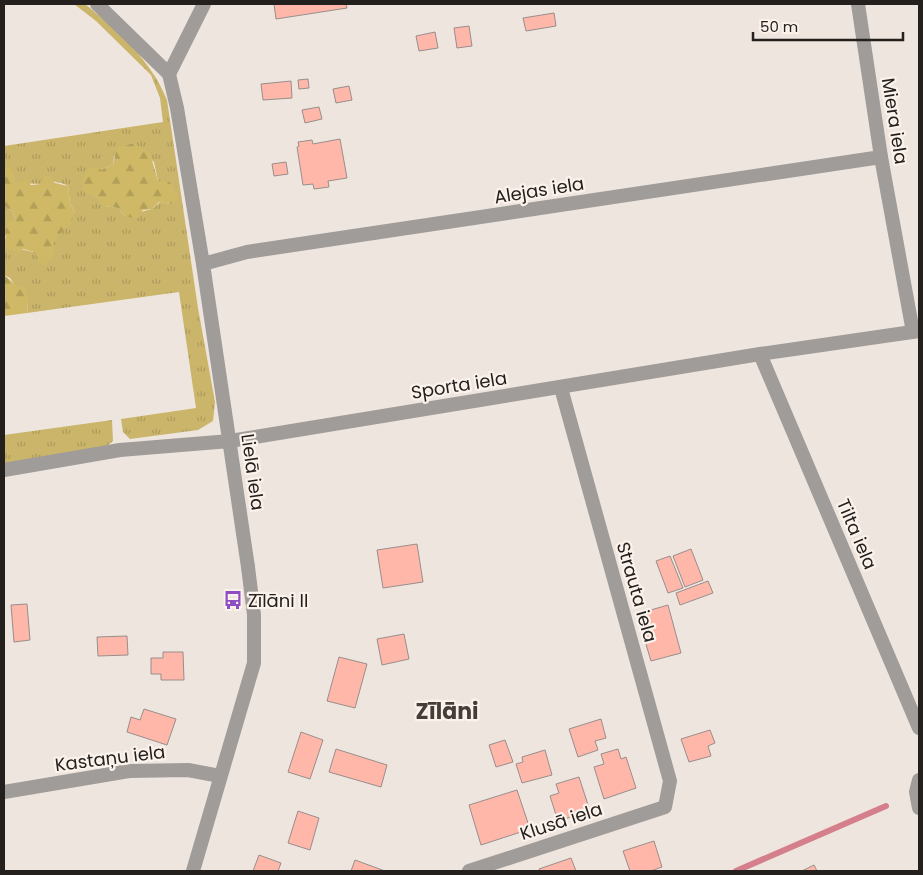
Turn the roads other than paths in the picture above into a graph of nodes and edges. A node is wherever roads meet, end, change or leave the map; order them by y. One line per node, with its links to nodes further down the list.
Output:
1 (96, 4): 4 (street)
2 (204, 4): 4 (street)
3 (858, 4): 5 (street, Miera iela)
4 (169, 74): 6 (street, Lielā iela)
5 (881, 157): 6 (street, Alejas iela); 7 (street, Miera iela)
6 (203, 264): 10 (street, Lielā iela)
7 (916, 331): 8 (street, Sporta iela)
8 (760, 354): 9 (street, Sporta iela); 12 (street, Tilta iela)
9 (561, 388): 10 (street, Sporta iela); 16 (street, Strauta iela)
10 (230, 441): 11 (street, Sporta iela); 13 (street, Lielā iela)
11 (4, 470)
12 (919, 728)
13 (220, 776): 15 (street, Kastaņu iela); 18 (street, Lielā iela)
14 (919, 780): 17 (street)
15 (4, 792)
16 (664, 807): 19 (street, Klusā iela)
17 (919, 808)
18 (193, 871)
19 (470, 871)

